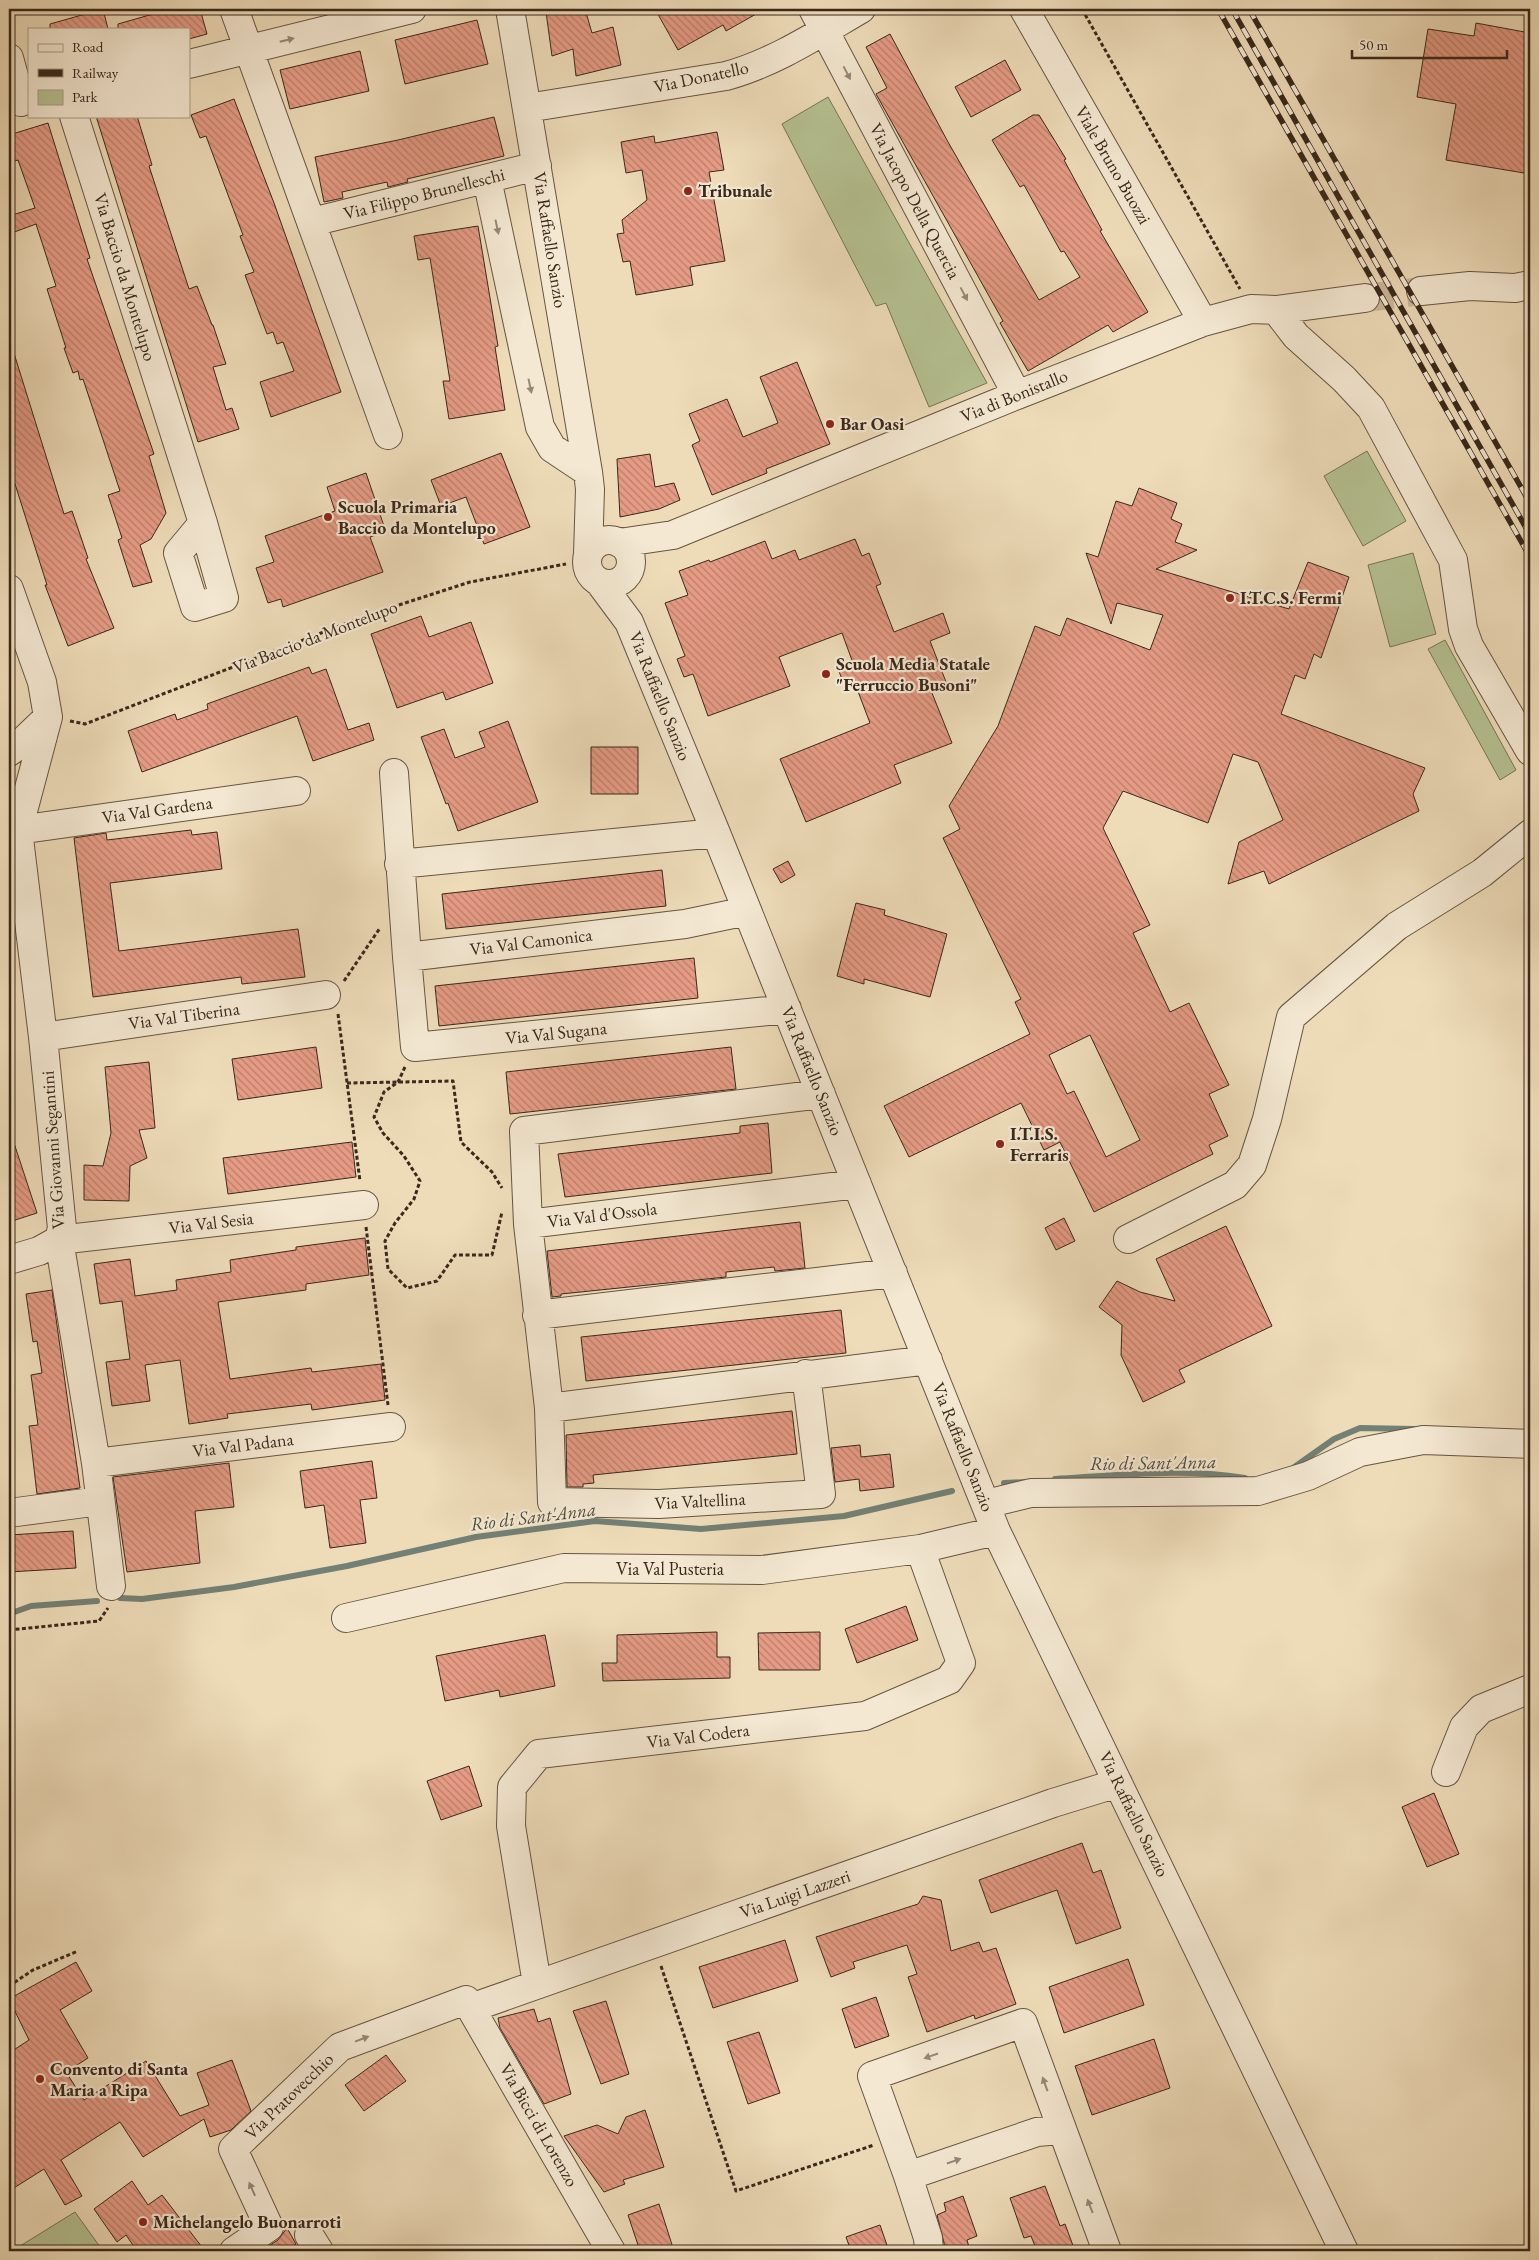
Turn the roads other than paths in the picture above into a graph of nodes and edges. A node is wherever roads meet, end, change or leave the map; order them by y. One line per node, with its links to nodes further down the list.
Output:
1 (234, 9): 7 (street)
2 (412, 9): 7 (street, one-way to 2)
3 (510, 9): 11 (street, Via Raffaello Sanzio)
4 (861, 9): 6 (street, Via Donatello)
5 (1024, 9): 20 (street, Viale Bruno Buozzi)
6 (818, 19): 11 (street, Via Donatello); 21 (street, Via Jacopo Della Quercia, one-way to 21)
7 (249, 50): 9 (street); 15 (street)
8 (9, 58): 10 (street)
9 (190, 64)
10 (19, 102)
11 (527, 108): 13 (street, Via Raffaello Sanzio)
12 (75, 118): 24 (street, Via Baccio da Montelupo)
13 (537, 166): 14 (street, Via Filippo Brunelleschi); 23 (street, Via Raffaello Sanzio)
14 (487, 179): 15 (street, Via Filippo Brunelleschi); 23 (street, one-way to 23)
15 (312, 222): 22 (street)
16 (1530, 285): 17 (street)
17 (1421, 291)
18 (1366, 298): 19 (street, Via di Bonistallo)
19 (1263, 309): 20 (street, Via di Bonistallo); 28 (street)
20 (1203, 322): 21 (street, Via di Bonistallo)
21 (1017, 394): 25 (street, Via di Bonistallo)
22 (388, 435)
23 (589, 480): 25 (street, Via Raffaello Sanzio)
24 (203, 523)
25 (608, 561): 35 (street, Via Raffaello Sanzio)
26 (9, 589): 27 (street)
27 (48, 717): 29 (street); 31 (street, Via Giovanni Segantini)
28 (1530, 751)
29 (9, 752)
30 (9, 761): 31 (street)
31 (36, 763): 34 (street, Via Giovanni Segantini)
32 (394, 773): 37 (street)
33 (296, 791): 34 (street, Via Val Gardena)
34 (13, 825): 42 (street, Via Giovanni Segantini)
35 (716, 833): 37 (street); 38 (street, Via Raffaello Sanzio)
36 (1530, 834): 47 (street)
37 (399, 864): 39 (street)
38 (747, 911): 39 (street, Via Val Camonica); 41 (street, Via Raffaello Sanzio)
39 (406, 957): 41 (street, Via Val Sugana)
40 (326, 995): 42 (street, Via Val Tiberina)
41 (787, 1009): 43 (street, Via Raffaello Sanzio)
42 (43, 1037): 48 (street, Via Giovanni Segantini)
43 (821, 1094): 44 (street, Via Raffaello Sanzio); 46 (street, Via Val d'Ossola)
44 (857, 1184): 46 (street, Via Val d'Ossola); 50 (street, Via Raffaello Sanzio)
45 (364, 1205): 48 (street, Via Val Sesia)
46 (528, 1224): 51 (street, Via Valtellina)
47 (1128, 1239)
48 (59, 1240): 49 (street); 57 (street, Via Giovanni Segantini)
49 (9, 1260)
50 (893, 1273): 51 (street); 52 (street, Via Raffaello Sanzio)
51 (537, 1315): 54 (street, Via Valtellina)
52 (928, 1360): 53 (street); 59 (street, Via Raffaello Sanzio)
53 (806, 1374): 54 (street); 54 (street, Via Valtellina)
54 (549, 1408)
55 (391, 1427): 57 (street, Via Val Padana)
56 (1530, 1444): 59 (street)
57 (96, 1463): 58 (street, Via Giovanni Segantini)
58 (100, 1501): 60 (street); 63 (street, Via Giovanni Segantini)
59 (986, 1504): 61 (street, Via Raffaello Sanzio)
60 (9, 1513)
61 (996, 1531): 62 (street, Via Val Pusteria); 67 (street, Via Raffaello Sanzio)
62 (920, 1549): 64 (street, Via Val Pusteria); 68 (street, Via Val Codera)
63 (111, 1586)
64 (346, 1618)
65 (1530, 1689): 66 (street)
66 (1446, 1772)
67 (1118, 1783): 68 (street, Via Luigi Lazzeri); 76 (street, Via Raffaello Sanzio)
68 (537, 1984): 69 (street, Via Luigi Lazzeri)
69 (469, 2004): 72 (street, Via Pratovecchio, one-way to 69); 73 (street, Via Bicci di Lorenzo)
70 (1061, 2130): 71 (street, one-way to 70); 71 (street, one-way to 71); 75 (street, one-way to 70)
71 (908, 2176): 74 (street)
72 (234, 2251)
73 (611, 2251)
74 (930, 2251)
75 (1107, 2251)
76 (1344, 2251)

